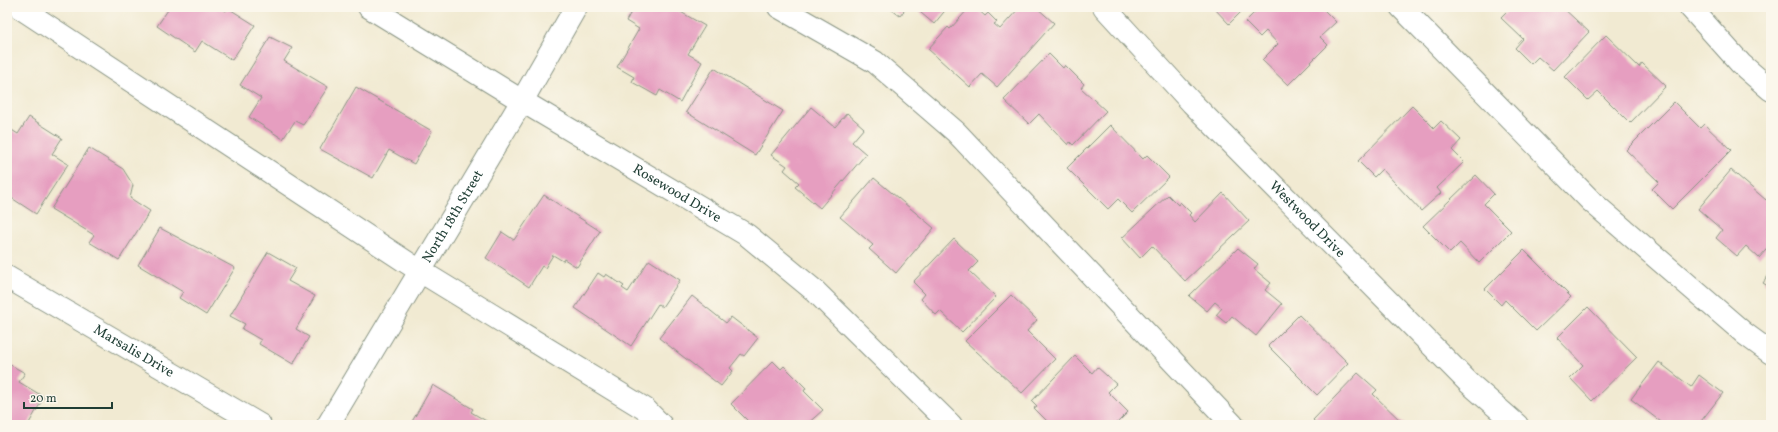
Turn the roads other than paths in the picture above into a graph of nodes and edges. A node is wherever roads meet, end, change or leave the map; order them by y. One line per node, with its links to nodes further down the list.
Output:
1 (19, 7): 10 (street)
2 (369, 7): 9 (street, Rosewood Drive)
3 (576, 7): 9 (street, North 18th Street)
4 (780, 7): 17 (street)
5 (1104, 7): 18 (street, Westwood Drive)
6 (1401, 7): 12 (street)
7 (1690, 7): 8 (street)
8 (1771, 90)
9 (522, 101): 10 (street, North 18th Street); 16 (street, Rosewood Drive)
10 (420, 271): 14 (street, North 18th Street); 15 (street)
11 (7, 278): 13 (street, Marsalis Drive)
12 (1771, 353)
13 (260, 425)
14 (328, 425)
15 (661, 425)
16 (951, 425)
17 (1233, 425)
18 (1517, 425)

